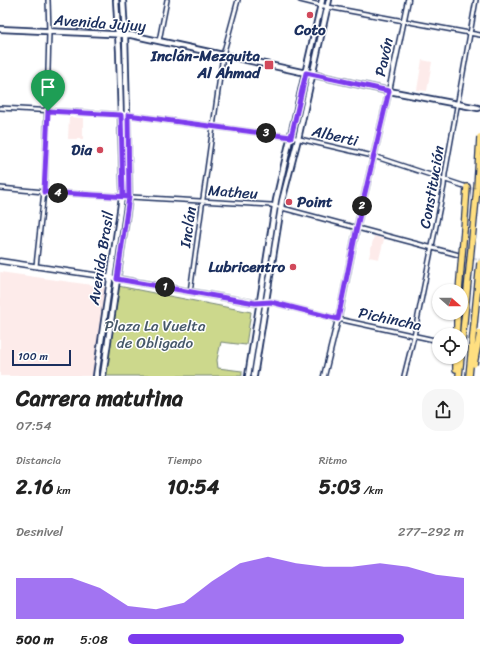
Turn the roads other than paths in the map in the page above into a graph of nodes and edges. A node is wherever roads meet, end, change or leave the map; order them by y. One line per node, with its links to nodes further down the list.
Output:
1 (48, 0): 15 (street)
2 (116, 0): 16 (main road, Avenida Brasil)
3 (123, 0): 17 (main road, Avenida Brasil)
4 (167, 0): 20 (street)
5 (238, 0): 21 (street, Inclán)
6 (300, 0): 11 (street)
7 (322, 0): 11 (main road)
8 (329, 0): 12 (main road)
9 (408, 0): 13 (street, Pavón)
10 (476, 0): 18 (street, Constitución)
11 (321, 6): 12 (street); 22 (main road)
12 (328, 7): 13 (street); 23 (main road)
13 (404, 22): 18 (street); 24 (street, Pavón)
14 (0, 29): 15 (main road, Avenida Jujuy)
15 (50, 32): 16 (main road, Avenida Jujuy); 28 (street)
16 (118, 34): 17 (main road, Avenida Jujuy); 29 (main road, Avenida Brasil)
17 (125, 34): 20 (main road, Avenida Jujuy); 30 (main road, Avenida Brasil)
18 (470, 34): 19 (street); 25 (street, Constitución)
19 (480, 35)
20 (159, 41): 21 (main road, Avenida Jujuy)
21 (223, 55): 22 (main road, Avenida Jujuy); 31 (street, Inclán)
22 (306, 73): 23 (main road, Avenida Jujuy); 32 (main road)
23 (312, 75): 24 (main road, Avenida Jujuy); 34 (main road)
24 (389, 91): 25 (main road, Avenida Jujuy); 35 (street, Pavón)
25 (458, 104): 27 (main road, Avenida Jujuy); 36 (street, Constitución)
26 (0, 108): 28 (street, Alberti)
27 (478, 108)
28 (48, 111): 29 (street, Alberti); 39 (street)
29 (121, 115): 30 (street, Alberti); 40 (main road, Avenida Brasil)
30 (128, 115): 31 (street, Alberti); 41 (main road, Avenida Brasil)
31 (214, 126): 32 (street, Alberti); 42 (street, Inclán)
32 (291, 137): 34 (street, Alberti); 43 (main road)
33 (480, 137): 58 (highway, bridge)
34 (298, 138): 35 (street, Alberti); 44 (main road)
35 (373, 156): 36 (street, Alberti); 45 (street, Pavón)
36 (445, 179): 37 (street, Alberti); 46 (street, Constitución)
37 (468, 187): 53 (highway, bridge)
38 (0, 188): 39 (street, Matheu)
39 (44, 192): 40 (street, Matheu); 50 (street)
40 (123, 196): 41 (street, Matheu); 51 (main road, Avenida Brasil)
41 (129, 197): 42 (street, Matheu); 52 (main road, Avenida Brasil)
42 (203, 200): 43 (street, Matheu); 54 (street, Inclán)
43 (275, 206): 44 (street, Matheu); 56 (main road)
44 (281, 207): 45 (street, Matheu); 55 (main road)
45 (357, 227): 46 (street, Matheu); 57 (street, Pavón)
46 (432, 247): 47 (street, Matheu); 60 (street, Constitución)
47 (459, 255)
48 (0, 261): 50 (street)
49 (480, 264): 71 (highway, bridge)
50 (36, 266): 51 (street)
51 (110, 278): 52 (street); 64 (main road, Avenida Brasil)
52 (117, 279): 54 (street); 65 (main road, Avenida Brasil)
53 (460, 284)
54 (190, 292): 56 (street)
55 (266, 302): 56 (street); 57 (street, Pichincha); 67 (main road)
56 (259, 303): 66 (main road)
57 (338, 319): 60 (street, Pichincha); 68 (street, Pavón)
58 (463, 328)
59 (480, 333): 71 (highway, bridge)
60 (414, 336): 61 (street, Pichincha); 69 (street, Constitución)
61 (432, 340)
62 (457, 364): 70 (highway)
63 (460, 364): 70 (highway)
64 (96, 376)
65 (103, 376)
66 (248, 376)
67 (254, 376)
68 (324, 376)
69 (404, 376)
70 (458, 376)
71 (470, 376)

